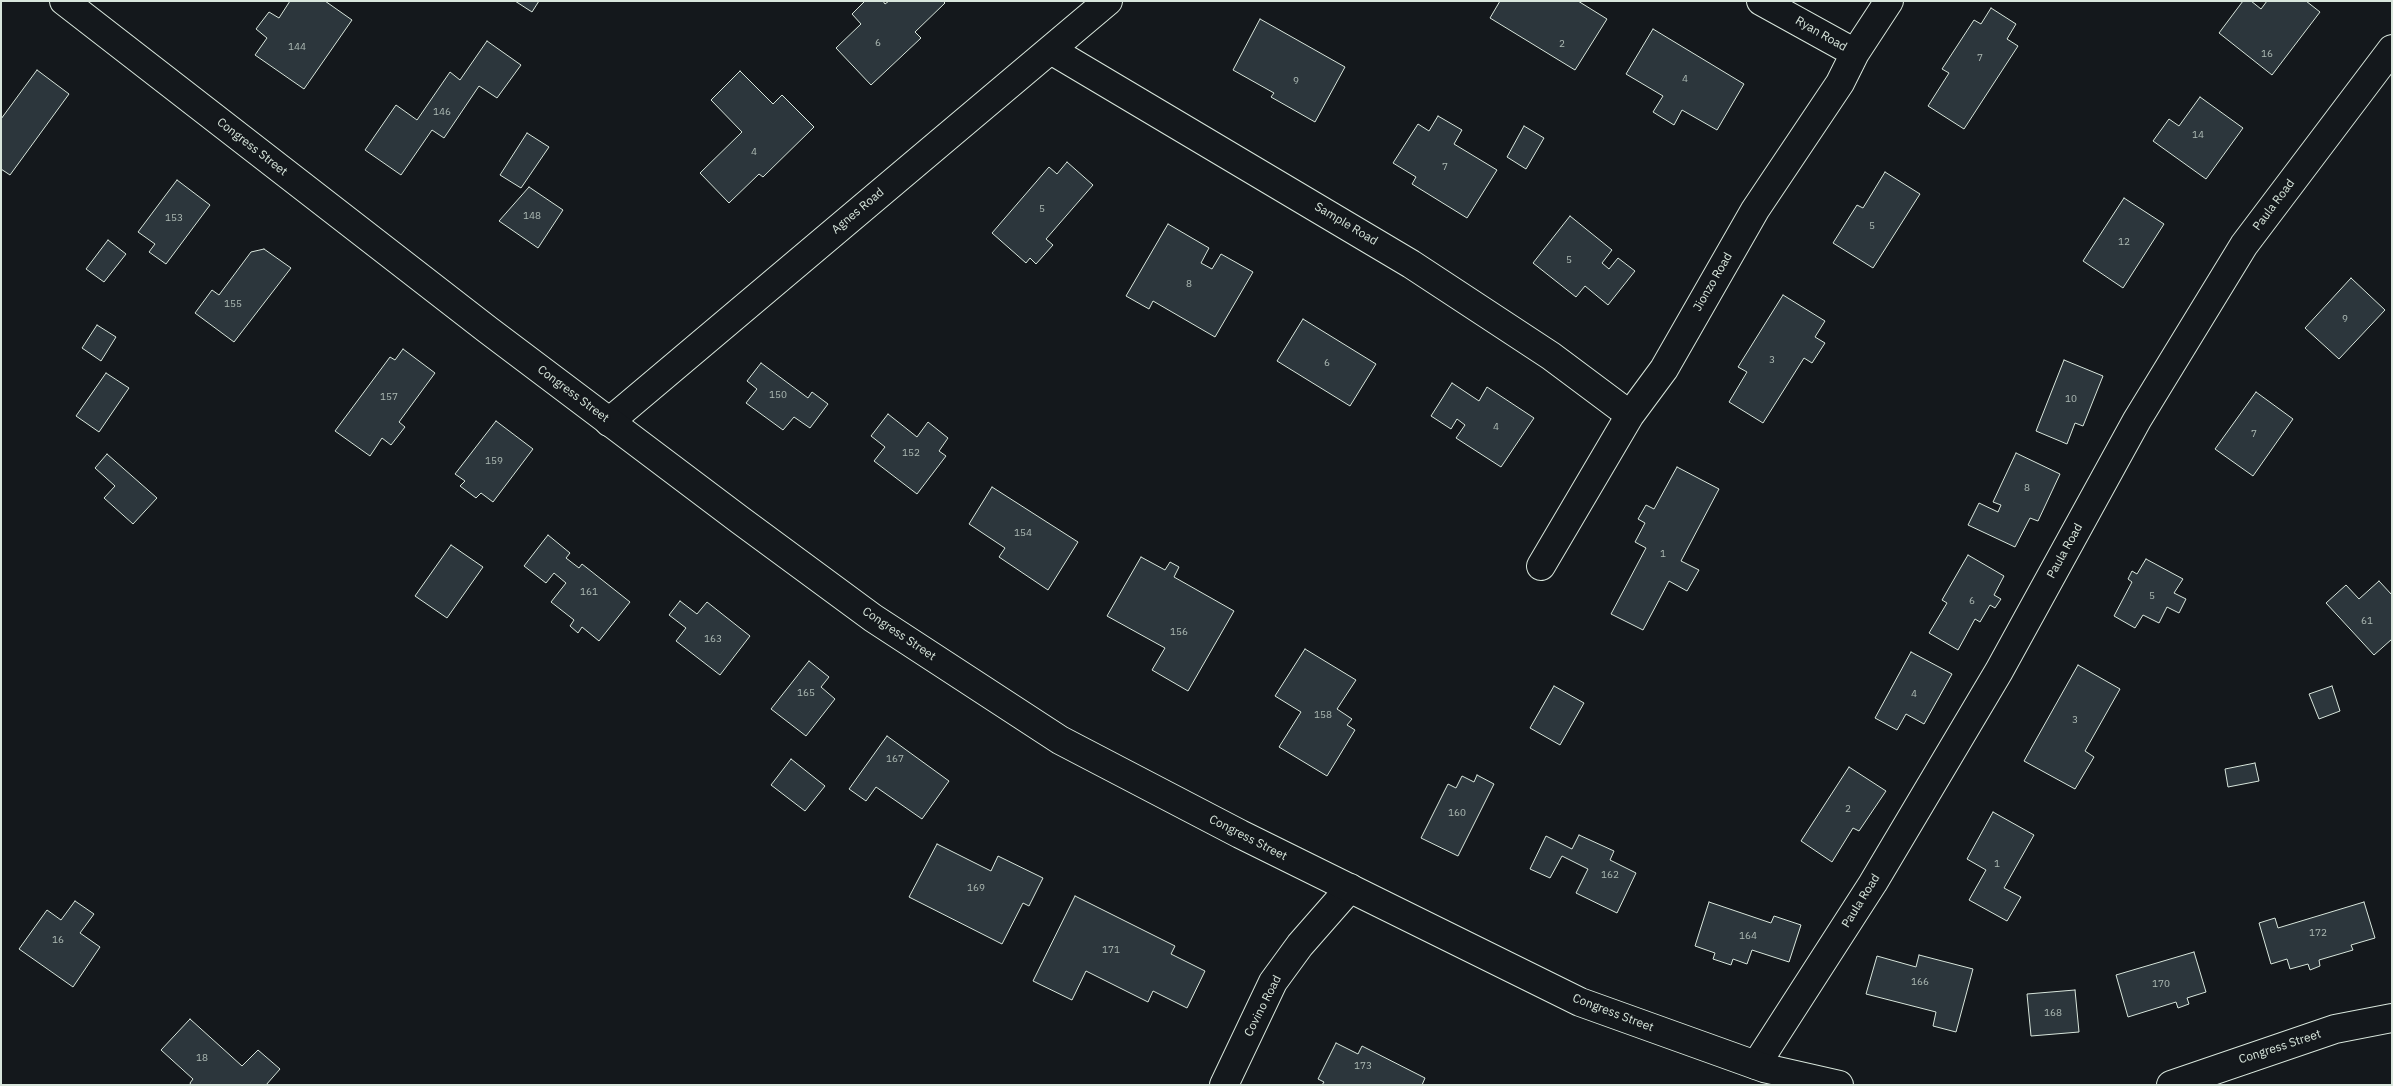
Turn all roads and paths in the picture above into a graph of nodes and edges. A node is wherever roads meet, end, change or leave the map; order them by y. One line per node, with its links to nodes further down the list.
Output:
1 (64, 1): 9 (street, Congress Street)
2 (1108, 1): 6 (street, Agnes Road)
3 (1761, 1): 7 (street, Ryan Road)
4 (1889, 1): 7 (street, Jionzo Road)
5 (2392, 49): 13 (street, Paula Road)
6 (1051, 50): 8 (street, Sample Road); 9 (street, Agnes Road)
7 (1855, 53): 8 (street, Jionzo Road)
8 (1630, 415): 10 (street, Jionzo Road)
9 (609, 422): 11 (street, Congress Street)
10 (1541, 566)
11 (1350, 888): 13 (street, Congress Street); 14 (street, Covino Road)
12 (2392, 1018): 16 (street, Congress Street)
13 (1756, 1066): 15 (street, Congress Street)
14 (1224, 1085)
15 (1839, 1085)
16 (2171, 1085)

